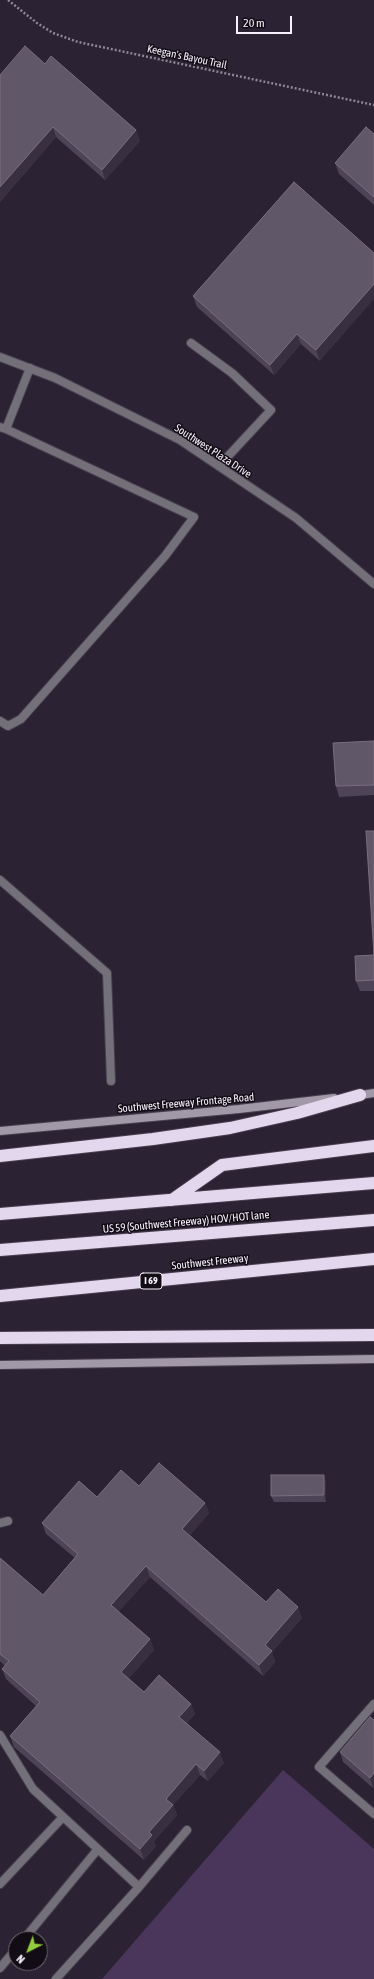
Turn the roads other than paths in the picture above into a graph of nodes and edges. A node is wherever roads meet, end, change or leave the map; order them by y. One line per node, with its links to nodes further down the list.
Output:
1 (191, 343): 5 (street)
2 (0, 357): 3 (street, Southwest Plaza Drive)
3 (30, 368): 4 (street); 5 (street, Southwest Plaza Drive)
4 (3, 428): 7 (street)
5 (219, 466): 6 (street, Southwest Plaza Drive)
6 (374, 584)
7 (0, 721)
8 (0, 880): 9 (street)
9 (111, 1081)
10 (374, 1093): 11 (main road, Southwest Freeway Frontage Road)
11 (360, 1095): 12 (main road, Southwest Freeway Frontage Road); 14 (highway)
12 (0, 1131)
13 (374, 1146): 16 (highway)
14 (0, 1156)
15 (374, 1183): 16 (highway)
16 (171, 1200): 17 (highway)
17 (0, 1214)
18 (374, 1220): 19 (highway, US 59 (Southwest Freeway) HOV/HOT lane)
19 (0, 1250)
20 (374, 1260): 21 (highway, Southwest Freeway / I 69)
21 (0, 1296)
22 (374, 1335): 23 (highway)
23 (0, 1338)
24 (374, 1359): 25 (main road)
25 (0, 1365)
26 (374, 1704): 28 (street)
27 (0, 1735): 29 (street)
28 (374, 1814)
29 (63, 1817): 31 (street); 32 (street)
30 (188, 1830): 33 (street)
31 (98, 1849): 33 (street); 34 (street)
32 (0, 1884)
33 (138, 1887): 37 (street)
34 (31, 1931)
35 (8, 1958): 36 (street)
36 (0, 1968)
37 (56, 1979)

